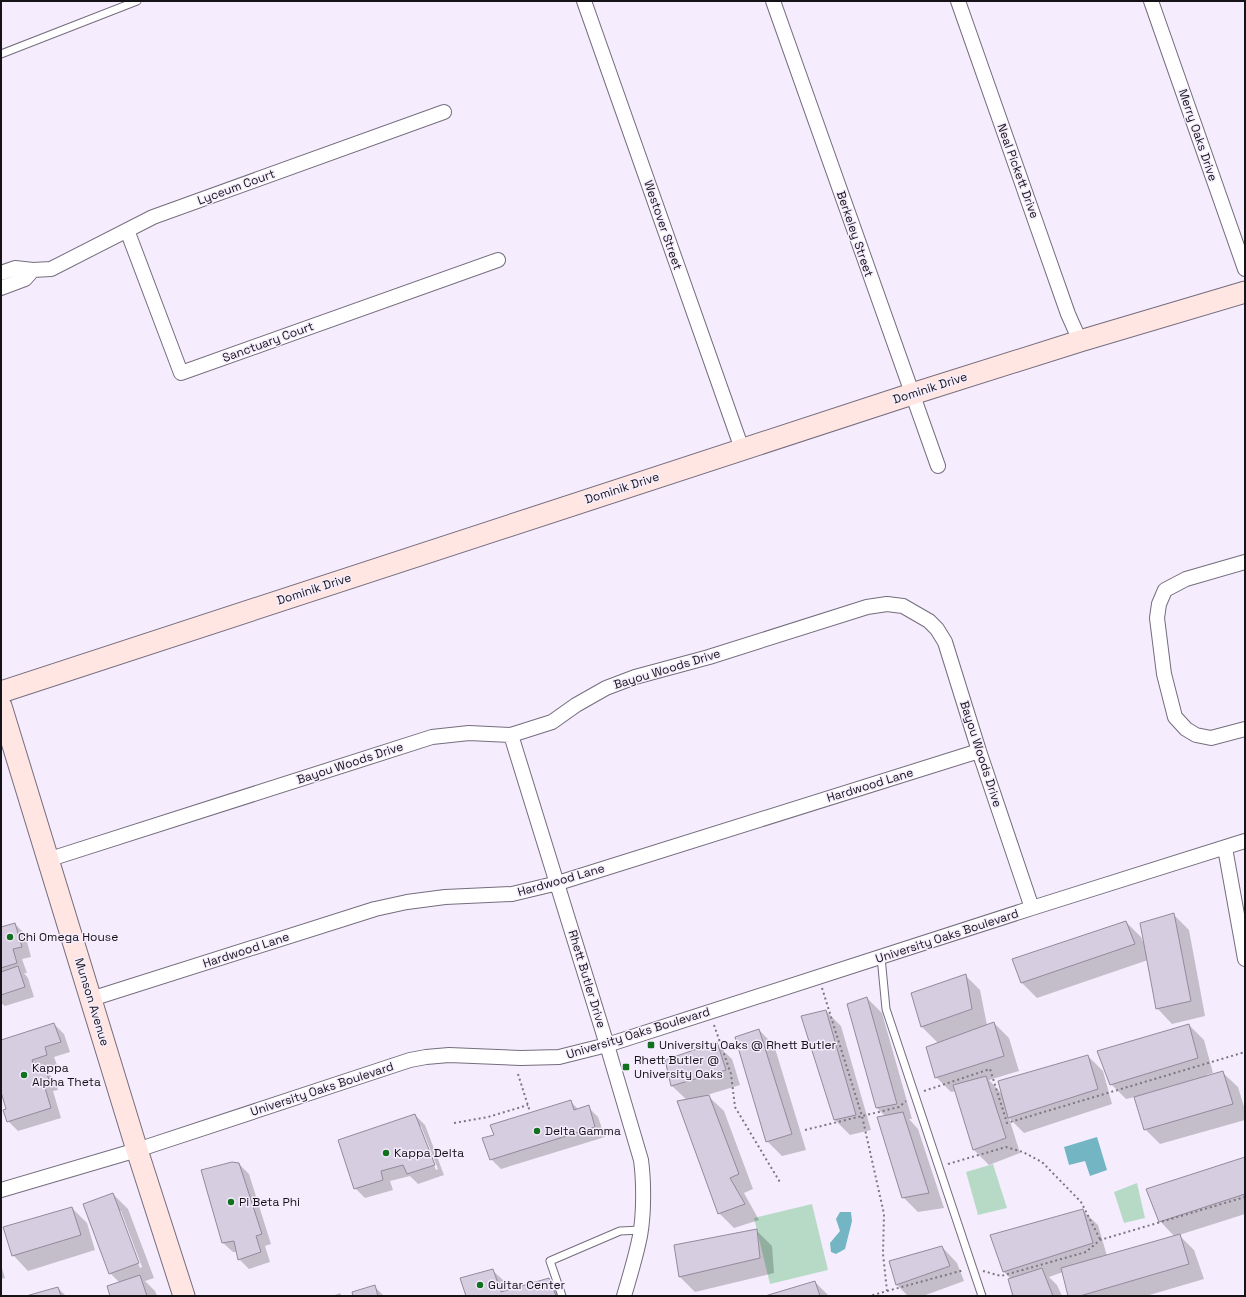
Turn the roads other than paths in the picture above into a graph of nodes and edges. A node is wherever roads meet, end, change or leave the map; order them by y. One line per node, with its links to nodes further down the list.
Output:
1 (137, 1): 6 (lane)
2 (584, 1): 17 (street, Westover Street)
3 (773, 1): 16 (street, Berkeley Street)
4 (958, 1): 15 (street, Neal Pickett Drive)
5 (1151, 1): 10 (street, Merry Oaks Drive)
6 (1, 54)
7 (444, 112): 8 (street, Lyceum Court)
8 (127, 230): 9 (street, Sanctuary Court); 11 (street, Lyceum Court)
9 (498, 260)
10 (1245, 269)
11 (33, 270): 12 (street, Lyceum Court); 13 (street)
12 (1, 273)
13 (1, 288)
14 (1245, 292): 15 (street, Dominik Drive)
15 (1080, 341): 16 (street, Dominik Drive)
16 (912, 394): 17 (street, Dominik Drive); 18 (street, Berkeley Street)
17 (742, 449): 20 (street, Dominik Drive)
18 (938, 466)
19 (1245, 562): 22 (street)
20 (1, 692)
21 (1, 706): 27 (street, Munson Avenue)
22 (1245, 729)
23 (511, 735): 24 (street, Bayou Woods Drive); 27 (street, Bayou Woods Drive); 28 (street, Rhett Butler Drive)
24 (980, 750): 28 (street, Hardwood Lane); 29 (street, Bayou Woods Drive)
25 (1245, 841): 26 (street, University Oaks Boulevard)
26 (1225, 848): 29 (street, University Oaks Boulevard); 31 (street)
27 (48, 860): 32 (street, Munson Avenue)
28 (558, 883): 32 (street, Hardwood Lane); 33 (street, Rhett Butler Drive)
29 (1032, 908): 30 (street, University Oaks Boulevard)
30 (881, 957): 33 (street, University Oaks Boulevard); 40 (lane)
31 (1245, 959)
32 (91, 999): 34 (street, Munson Avenue)
33 (607, 1045): 34 (street, University Oaks Boulevard); 36 (street, Rhett Butler Drive)
34 (137, 1150): 35 (street, University Oaks Boulevard); 37 (street, Munson Avenue)
35 (1, 1190)
36 (641, 1230): 38 (lane); 39 (street, Rhett Butler Drive)
37 (184, 1296)
38 (562, 1296)
39 (624, 1296)
40 (982, 1296)

